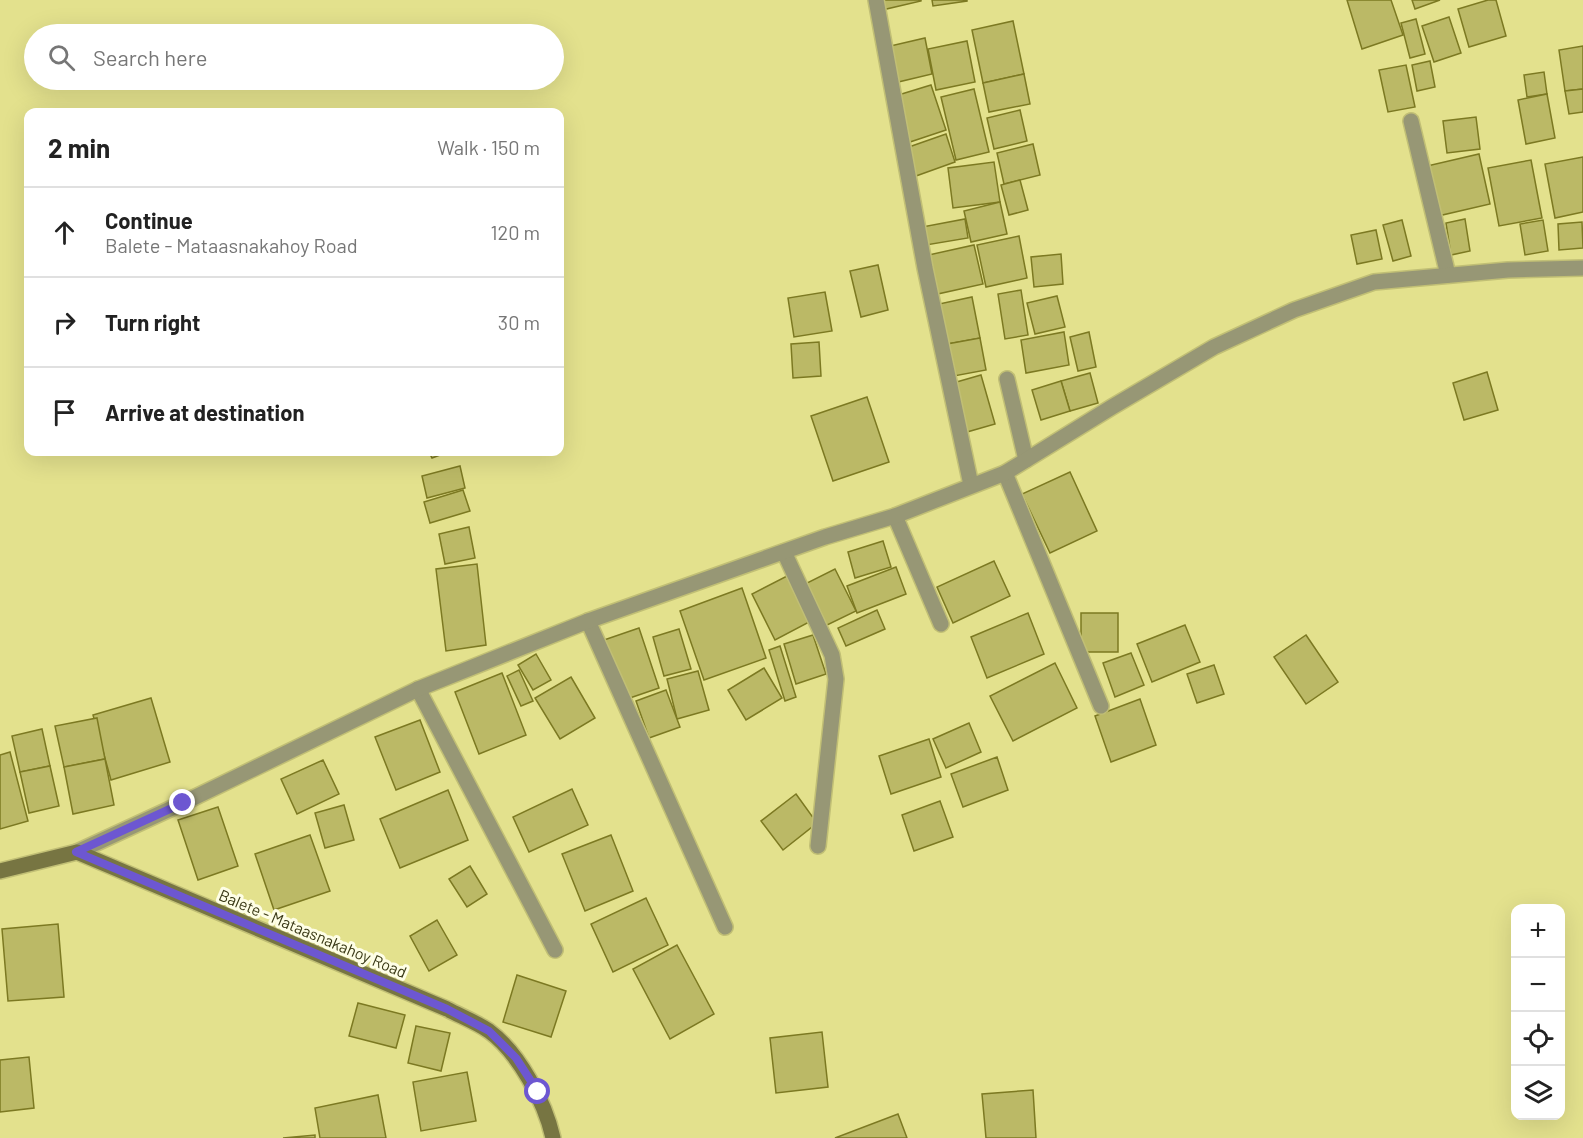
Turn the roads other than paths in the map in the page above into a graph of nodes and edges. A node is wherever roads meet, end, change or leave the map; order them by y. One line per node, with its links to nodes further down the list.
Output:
1 (876, 0): 8 (street)
2 (1411, 121): 4 (street)
3 (1583, 268): 4 (street)
4 (1448, 275): 6 (street)
5 (1007, 379): 6 (street)
6 (1026, 460): 7 (street)
7 (1005, 473): 8 (street); 14 (street)
8 (971, 485): 9 (street)
9 (895, 516): 10 (street); 12 (street)
10 (784, 552): 11 (street); 15 (street)
11 (588, 621): 13 (street); 18 (street)
12 (941, 624)
13 (418, 689): 16 (street); 19 (street)
14 (1101, 706)
15 (818, 846)
16 (76, 852): 17 (main road); 20 (main road, Balete - Mataasnakahoy Road)
17 (0, 871)
18 (725, 927)
19 (555, 950)
20 (553, 1138)

